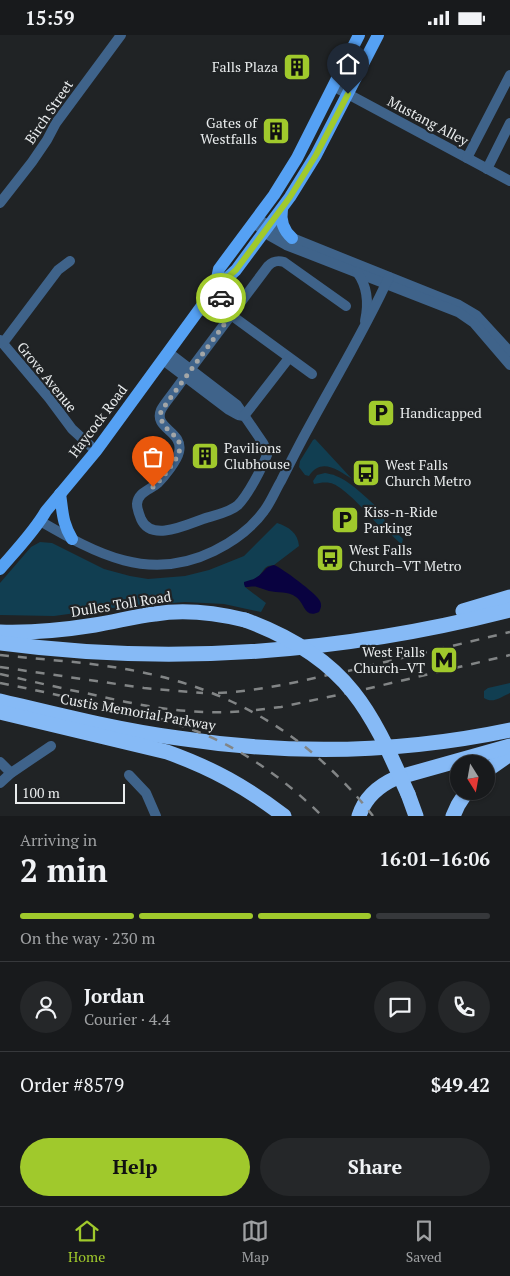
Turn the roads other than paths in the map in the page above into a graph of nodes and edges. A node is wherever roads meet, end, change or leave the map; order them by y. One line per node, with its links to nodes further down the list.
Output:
1 (121, 35): 11 (street, Birch Street)
2 (359, 35): 5 (main road, Haycock Road)
3 (378, 35): 6 (main road, Haycock Road)
4 (510, 75): 8 (street)
5 (333, 86): 6 (street, Mustang Alley); 13 (main road, Haycock Road)
6 (348, 94): 8 (street, Mustang Alley); 12 (main road, Haycock Road)
7 (510, 123): 9 (street)
8 (467, 158): 9 (street, Mustang Alley)
9 (487, 169): 10 (street, Mustang Alley)
10 (510, 181)
11 (0, 203)
12 (282, 209): 14 (main road, Haycock Road); 15 (main road)
13 (256, 220): 14 (street); 19 (main road, Haycock Road)
14 (267, 229): 15 (street); 17 (street); 19 (main road, Haycock Road)
15 (292, 238): 18 (street)
16 (70, 261): 24 (street)
17 (357, 272): 18 (street); 23 (street)
18 (388, 280): 23 (street); 25 (street); 28 (street)
19 (215, 288): 21 (main road, Haycock Road); 22 (street)
20 (346, 306): 22 (street)
21 (198, 311): 22 (street); 26 (main road, Haycock Road)
22 (231, 315): 27 (street); 29 (street)
23 (363, 331): 35 (street)
24 (2, 341): 32 (street, Grove Avenue)
25 (510, 352)
26 (164, 358): 29 (street); 32 (main road, Haycock Road)
27 (289, 358): 30 (street); 31 (street)
28 (510, 365)
29 (188, 373): 31 (street); 31 (street)
30 (312, 375)
31 (244, 417)
32 (96, 451): 33 (main road, Haycock Road)
33 (60, 494): 34 (main road, Haycock Road); 35 (main road)
34 (40, 521): 35 (street); 36 (main road, Haycock Road)
35 (72, 539)
36 (0, 569)
37 (510, 597): 41 (highway)
38 (510, 610): 41 (highway)
39 (0, 632): 57 (highway, Dulles Toll Road, bridge)
40 (0, 643): 41 (highway)
41 (308, 647)
42 (0, 701): 44 (highway, Custis Memorial Parkway)
43 (0, 712): 55 (highway)
44 (510, 730)
45 (51, 746): 50 (street)
46 (510, 746): 56 (highway)
47 (510, 754): 49 (highway)
48 (0, 762): 50 (street)
49 (495, 765)
50 (11, 773): 52 (street)
51 (129, 775): 54 (street)
52 (0, 783)
53 (461, 800): 58 (highway)
54 (156, 816)
55 (284, 816)
56 (358, 816)
57 (416, 816)
58 (453, 816)

